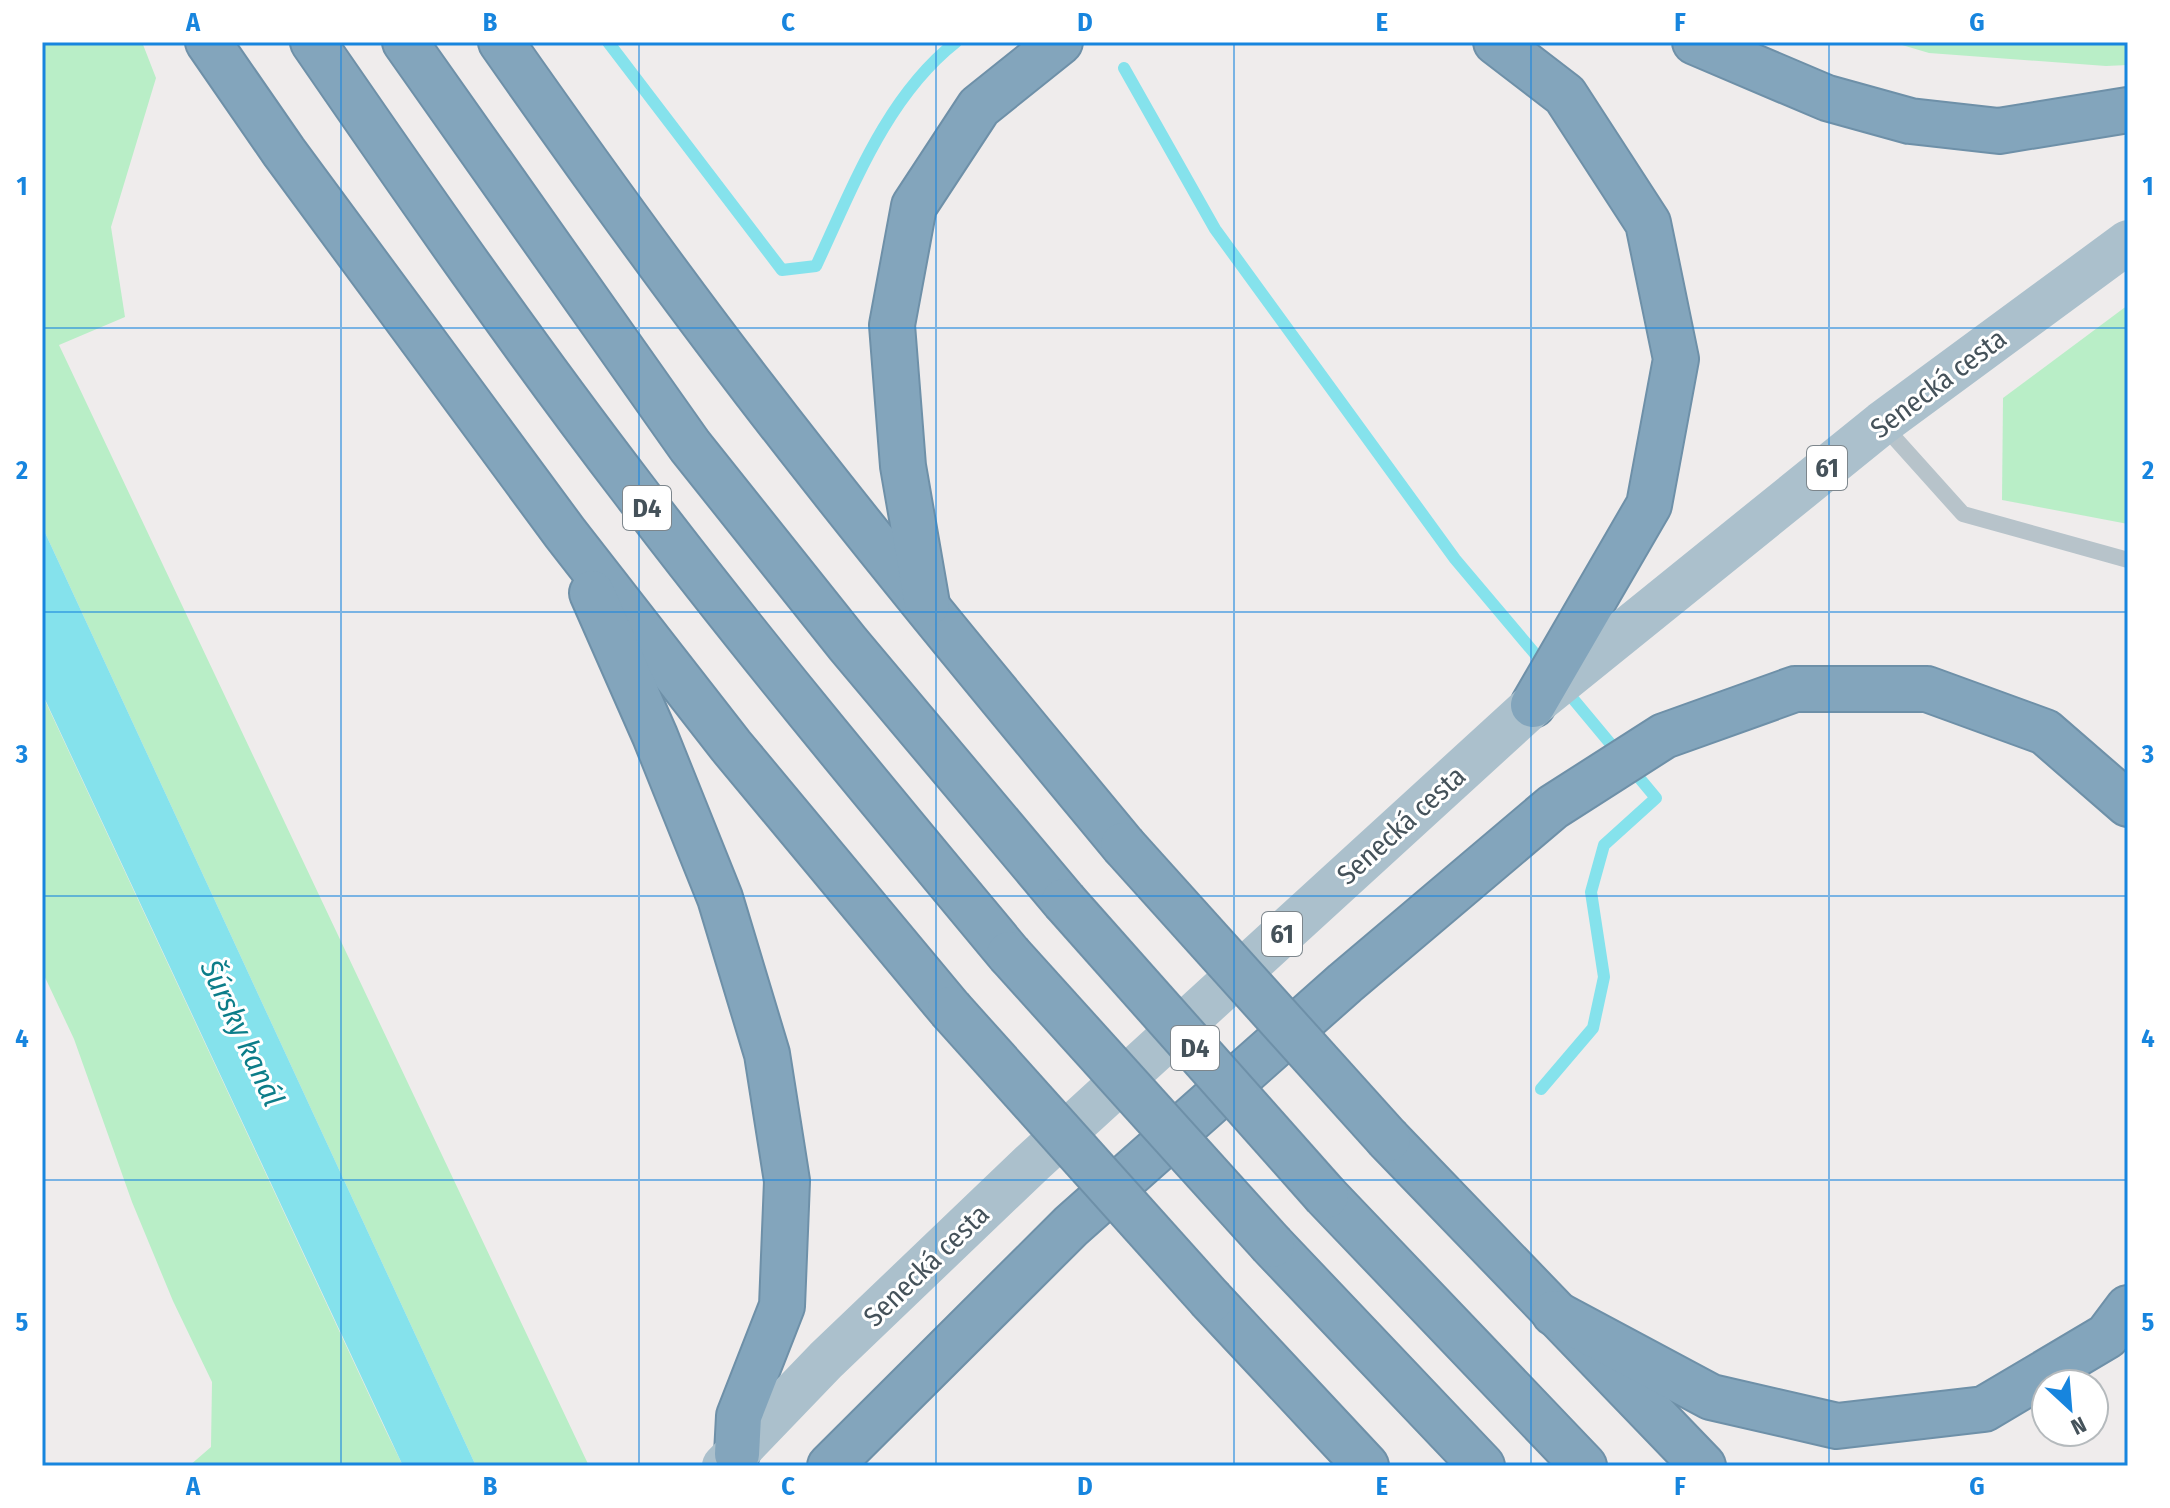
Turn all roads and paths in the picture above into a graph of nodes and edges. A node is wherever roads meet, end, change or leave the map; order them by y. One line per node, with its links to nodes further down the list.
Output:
1 (208, 42): 11 (highway)
2 (313, 42): 21 (highway, D4, bridge)
3 (405, 42): 22 (highway, D4, bridge)
4 (501, 42): 13 (highway)
5 (1060, 42): 13 (highway)
6 (1496, 42): 14 (highway)
7 (1695, 42): 8 (highway)
8 (2128, 110)
9 (2128, 242): 10 (main road, Senecká cesta / 61)
10 (1882, 423): 12 (lane); 14 (main road, Senecká cesta / 61)
11 (565, 533): 18 (highway); 20 (highway, bridge)
12 (2128, 560)
13 (928, 610): 17 (highway, bridge)
14 (1533, 705): 18 (main road, Senecká cesta / 61)
15 (2128, 804): 19 (highway)
16 (2128, 1308): 17 (highway)
17 (1554, 1313): 23 (highway)
18 (730, 1460)
19 (830, 1466)
20 (1366, 1466)
21 (1482, 1466)
22 (1584, 1466)
23 (1703, 1466)

